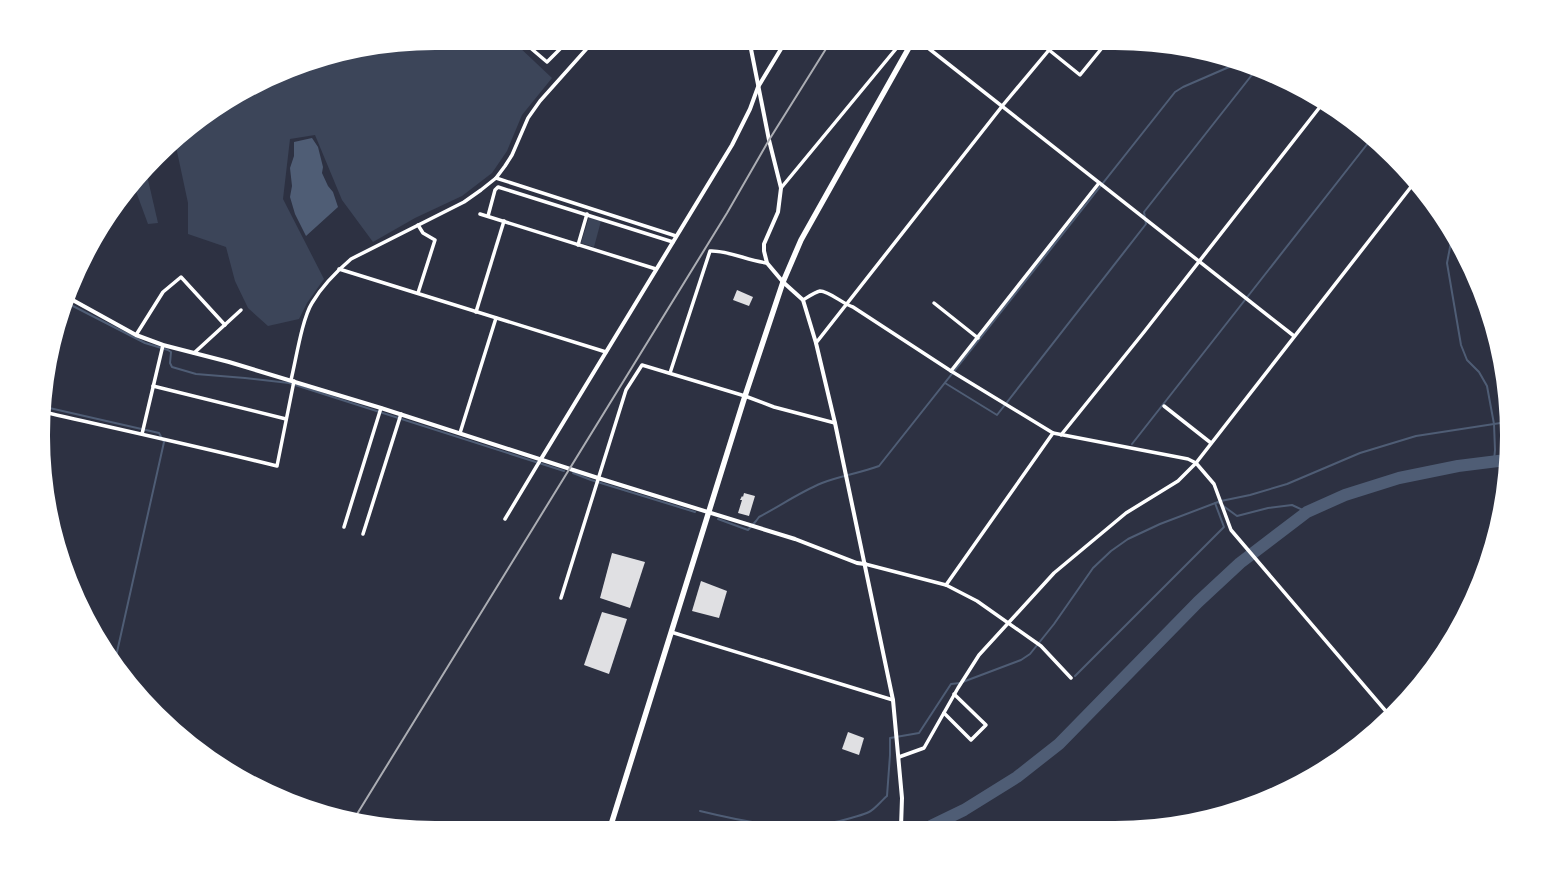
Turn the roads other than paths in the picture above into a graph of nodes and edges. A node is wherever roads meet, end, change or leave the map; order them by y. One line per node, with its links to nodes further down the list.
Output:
1 (532, 49): 2 (street)
2 (560, 49)
3 (586, 49): 14 (street)
4 (751, 49): 11 (street)
5 (781, 49): 11 (street)
6 (896, 49): 17 (street)
7 (908, 49): 30 (highway)
8 (930, 49): 12 (street)
9 (1101, 49): 10 (street)
10 (1049, 50): 12 (street)
11 (758, 87): 17 (street); 23 (street)
12 (1003, 105): 15 (street); 35 (street)
13 (1319, 108): 26 (street)
14 (496, 178): 22 (street); 23 (street)
15 (1099, 183): 26 (street); 42 (street)
16 (1410, 187): 41 (street)
17 (781, 188): 27 (street)
18 (480, 214): 20 (street)
19 (587, 214): 20 (street); 24 (street); 25 (street)
20 (488, 216): 21 (street)
21 (504, 221): 25 (street); 37 (street)
22 (418, 225): 28 (street); 31 (street)
23 (676, 236): 24 (street)
24 (672, 242): 29 (street)
25 (578, 245): 29 (street)
26 (1199, 260): 41 (street); 61 (street)
27 (767, 264): 30 (street); 48 (street)
28 (340, 269): 31 (street); 49 (street)
29 (656, 269): 45 (street)
30 (783, 282): 32 (street); 51 (highway)
31 (418, 292): 37 (street)
32 (803, 300): 35 (street); 43 (street)
33 (74, 301): 40 (street)
34 (934, 303): 42 (street)
35 (846, 305): 43 (street); 47 (street)
36 (241, 310): 39 (street)
37 (476, 312): 38 (street)
38 (496, 318): 45 (street); 58 (street)
39 (225, 325): 40 (street); 46 (street)
40 (136, 335): 44 (street)
41 (1294, 336): 62 (street)
42 (978, 338): 47 (street)
43 (816, 343): 57 (street)
44 (164, 345): 46 (street); 50 (street)
45 (606, 352): 63 (street)
46 (194, 353): 49 (street)
47 (951, 371): 59 (street)
48 (670, 373): 51 (street); 65 (street)
49 (292, 380): 53 (street); 56 (street)
50 (153, 386): 56 (street); 60 (street)
51 (745, 396): 57 (street); 66 (highway)
52 (1164, 406): 62 (street)
53 (381, 408): 55 (street); 68 (street)
54 (50, 413): 60 (street)
55 (401, 414): 58 (street); 69 (street)
56 (286, 419): 60 (street)
57 (835, 424): 70 (street)
58 (460, 433): 63 (street)
59 (1053, 433): 61 (street); 71 (street)
60 (142, 434)
61 (1061, 434): 64 (street)
62 (1211, 443): 64 (street)
63 (541, 459): 65 (street); 67 (street)
64 (1196, 463): 73 (street); 78 (street)
65 (598, 478): 66 (street); 72 (street)
66 (708, 512): 70 (street); 74 (highway)
67 (505, 519)
68 (344, 527)
69 (363, 534)
70 (865, 564): 71 (street); 77 (street)
71 (946, 585): 73 (street)
72 (561, 598)
73 (1008, 622): 75 (street); 76 (street)
74 (670, 632): 77 (street); 81 (highway)
75 (1072, 678)
76 (954, 694): 79 (street); 79 (street)
77 (893, 700): 80 (street)
78 (1386, 711)
79 (944, 713): 80 (street)
80 (899, 757): 82 (street)
81 (612, 822)
82 (901, 822)

